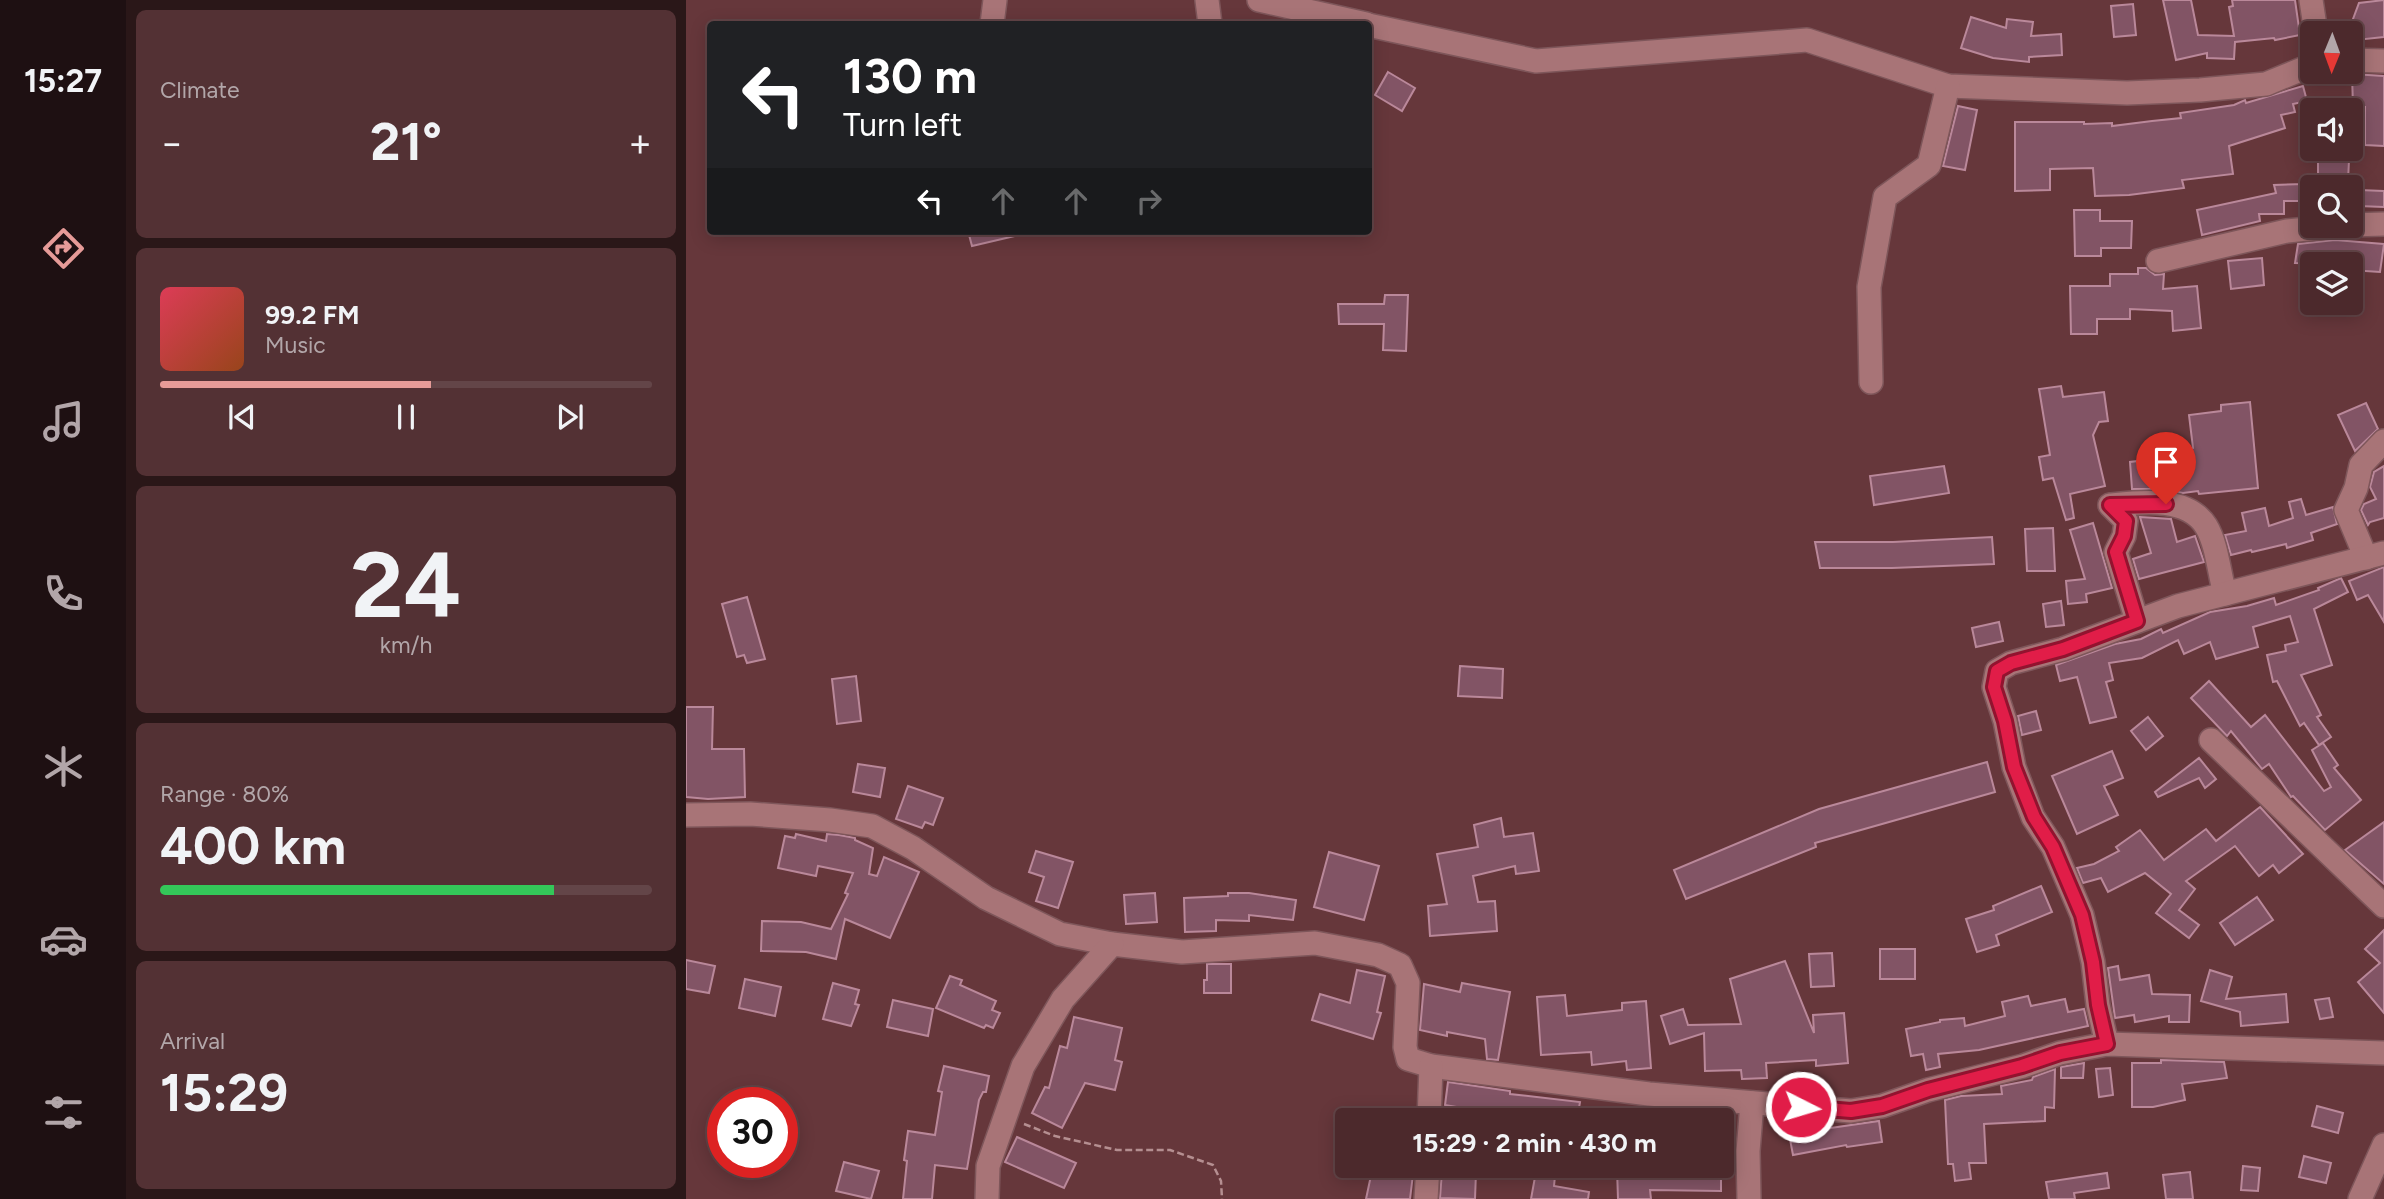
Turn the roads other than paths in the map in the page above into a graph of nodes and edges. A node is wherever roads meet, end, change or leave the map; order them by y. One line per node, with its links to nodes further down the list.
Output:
1 (995, 0): 5 (street)
2 (1207, 0): 6 (street)
3 (1259, 0): 7 (street)
4 (2311, 0): 8 (street)
5 (992, 21)
6 (1210, 21)
7 (1350, 21)
8 (2314, 21)
9 (1372, 26): 13 (street)
10 (2363, 60): 11 (street)
11 (2384, 61)
12 (2300, 70): 13 (street)
13 (1948, 86): 18 (street)
14 (2384, 224): 15 (street)
15 (2363, 225)
16 (2300, 230): 17 (street)
17 (2158, 261)
18 (1871, 382)
19 (2384, 441): 20 (street)
20 (2375, 555): 21 (street)
21 (2224, 594): 22 (street); 22 (street)
22 (2137, 621): 27 (street)
23 (2211, 740): 25 (street)
24 (686, 815): 26 (street)
25 (2384, 906)
26 (1112, 944): 29 (street); 34 (street)
27 (2107, 1044): 28 (street); 30 (street)
28 (2384, 1053)
29 (1431, 1066): 30 (street); 31 (street)
30 (1752, 1103): 36 (street)
31 (1429, 1108)
32 (2384, 1145): 37 (street)
33 (1427, 1178): 35 (street)
34 (988, 1199)
35 (1426, 1199)
36 (1749, 1199)
37 (2360, 1199)

